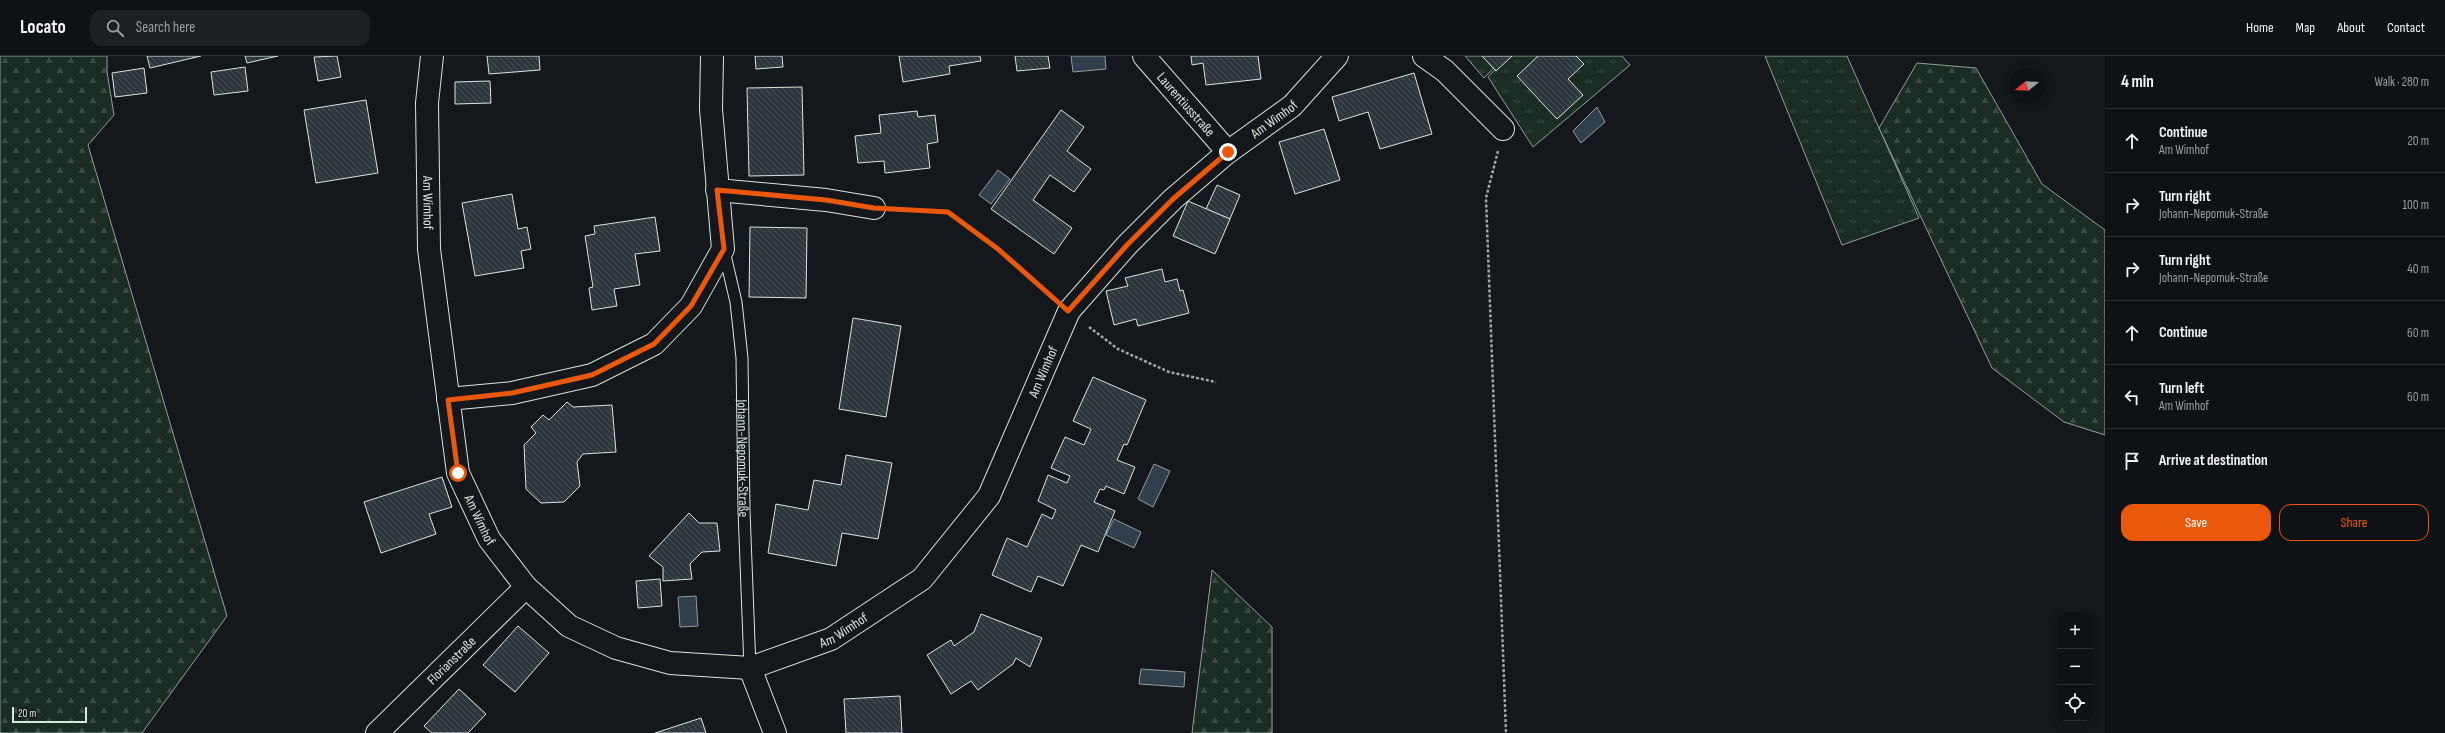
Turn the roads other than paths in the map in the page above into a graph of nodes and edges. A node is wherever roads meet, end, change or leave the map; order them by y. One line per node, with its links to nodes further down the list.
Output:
1 (432, 56): 11 (street, Am Wimhof)
2 (712, 56): 8 (street, Johann-Nepomuk-Straße)
3 (1144, 56): 7 (street, Laurentiusstraße)
4 (1337, 56): 7 (street, Am Wimhof)
5 (1424, 56): 6 (street)
6 (1503, 129)
7 (1228, 152): 13 (street, Am Wimhof)
8 (717, 190): 9 (street); 10 (street, Johann-Nepomuk-Straße)
9 (874, 208)
10 (724, 249): 11 (street); 13 (lane, Johann-Nepomuk-Straße)
11 (448, 400): 12 (street, Am Wimhof)
12 (526, 587): 13 (street, Am Wimhof); 14 (street, Florianstraße)
13 (750, 668): 15 (street)
14 (377, 733)
15 (775, 733)

